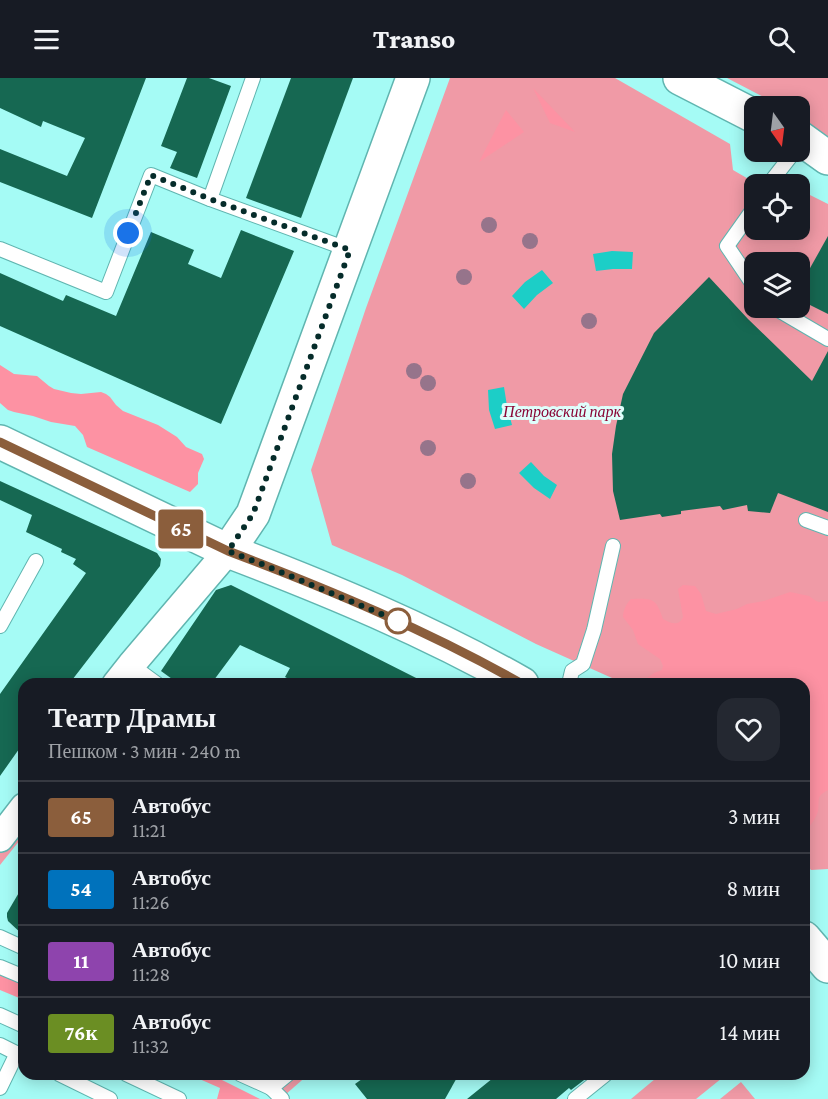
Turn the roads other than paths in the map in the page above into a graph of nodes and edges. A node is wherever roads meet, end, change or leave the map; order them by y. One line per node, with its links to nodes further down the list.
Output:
1 (253, 78): 7 (lane)
2 (413, 78): 10 (main road)
3 (680, 78): 4 (main road)
4 (744, 111)
5 (790, 162): 6 (lane)
6 (778, 174)
7 (210, 199): 9 (lane); 10 (lane)
8 (744, 222): 11 (lane)
9 (0, 249)
10 (350, 250): 18 (main road)
11 (744, 271)
12 (792, 318): 13 (lane)
13 (828, 339)
14 (0, 442): 18 (main road)
15 (806, 520): 16 (lane)
16 (828, 528)
17 (613, 546): 23 (lane)
18 (228, 551): 21 (street); 22 (main road)
19 (36, 561): 20 (lane)
20 (0, 626)
21 (124, 674)
22 (511, 678)
23 (570, 678)
24 (18, 814): 25 (street)
25 (1, 834)
26 (0, 937): 27 (lane)
27 (18, 945)
28 (810, 945): 29 (main road)
29 (828, 966)
30 (0, 967): 31 (lane)
31 (18, 974)
32 (0, 1015): 33 (lane)
33 (18, 1023)
34 (0, 1045): 35 (lane)
35 (18, 1054)
36 (18, 1060): 43 (lane)
37 (71, 1080): 45 (lane)
38 (139, 1080): 46 (lane)
39 (253, 1080): 44 (lane)
40 (267, 1080): 44 (lane)
41 (281, 1080): 44 (lane)
42 (599, 1080): 48 (lane)
43 (0, 1088)
44 (271, 1088): 47 (lane)
45 (110, 1099)
46 (179, 1099)
47 (282, 1099)
48 (575, 1099)

